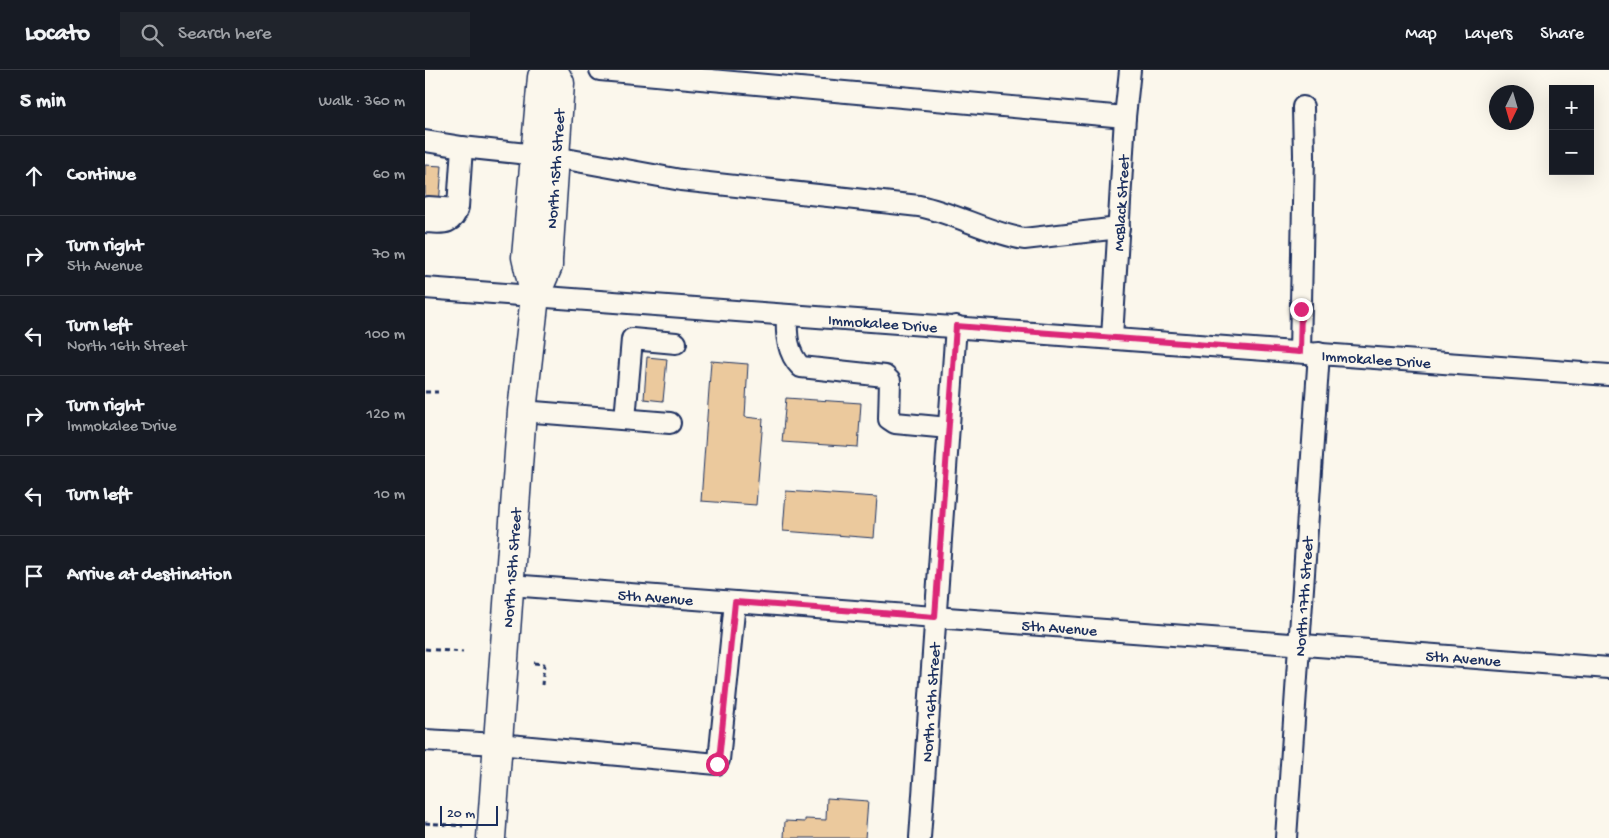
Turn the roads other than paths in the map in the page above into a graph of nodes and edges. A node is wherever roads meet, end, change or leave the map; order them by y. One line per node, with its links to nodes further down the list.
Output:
1 (547, 70): 9 (highway, North 15th Street)
2 (553, 70): 9 (highway, North 15th Street)
3 (600, 70): 6 (street)
4 (1130, 70): 6 (street, McBlack Street)
5 (1303, 107): 18 (street, North 17th Street)
6 (1125, 117): 11 (street, McBlack Street)
7 (425, 141): 8 (street)
8 (462, 147): 9 (street); 10 (street)
9 (544, 156): 11 (street); 13 (highway, North 15th Street)
10 (426, 214)
11 (1119, 228): 16 (street, McBlack Street)
12 (425, 288): 13 (street, Immokalee Drive)
13 (535, 296): 14 (street, Immokalee Drive); 20 (highway, North 15th Street)
14 (787, 315): 15 (street, Immokalee Drive); 23 (street)
15 (956, 326): 16 (street, Immokalee Drive); 23 (street, North 16th Street)
16 (1112, 338): 18 (street, Immokalee Drive)
17 (676, 343): 21 (street)
18 (1310, 352): 19 (street, Immokalee Drive); 27 (street, North 17th Street)
19 (1609, 375)
20 (523, 411): 21 (street); 24 (highway, North 15th Street)
21 (625, 419): 22 (street)
22 (670, 423)
23 (949, 428): 26 (street, North 16th Street)
24 (510, 585): 25 (street, 5th Avenue); 30 (highway, North 15th Street)
25 (735, 602): 26 (street, 5th Avenue); 30 (street)
26 (935, 617): 27 (street, 5th Avenue); 32 (street, North 16th Street)
27 (1299, 645): 28 (street, 5th Avenue); 33 (street, North 17th Street)
28 (1609, 668)
29 (425, 740): 30 (street)
30 (498, 744): 31 (highway, North 15th Street)
31 (491, 838)
32 (920, 838)
33 (1286, 838)

